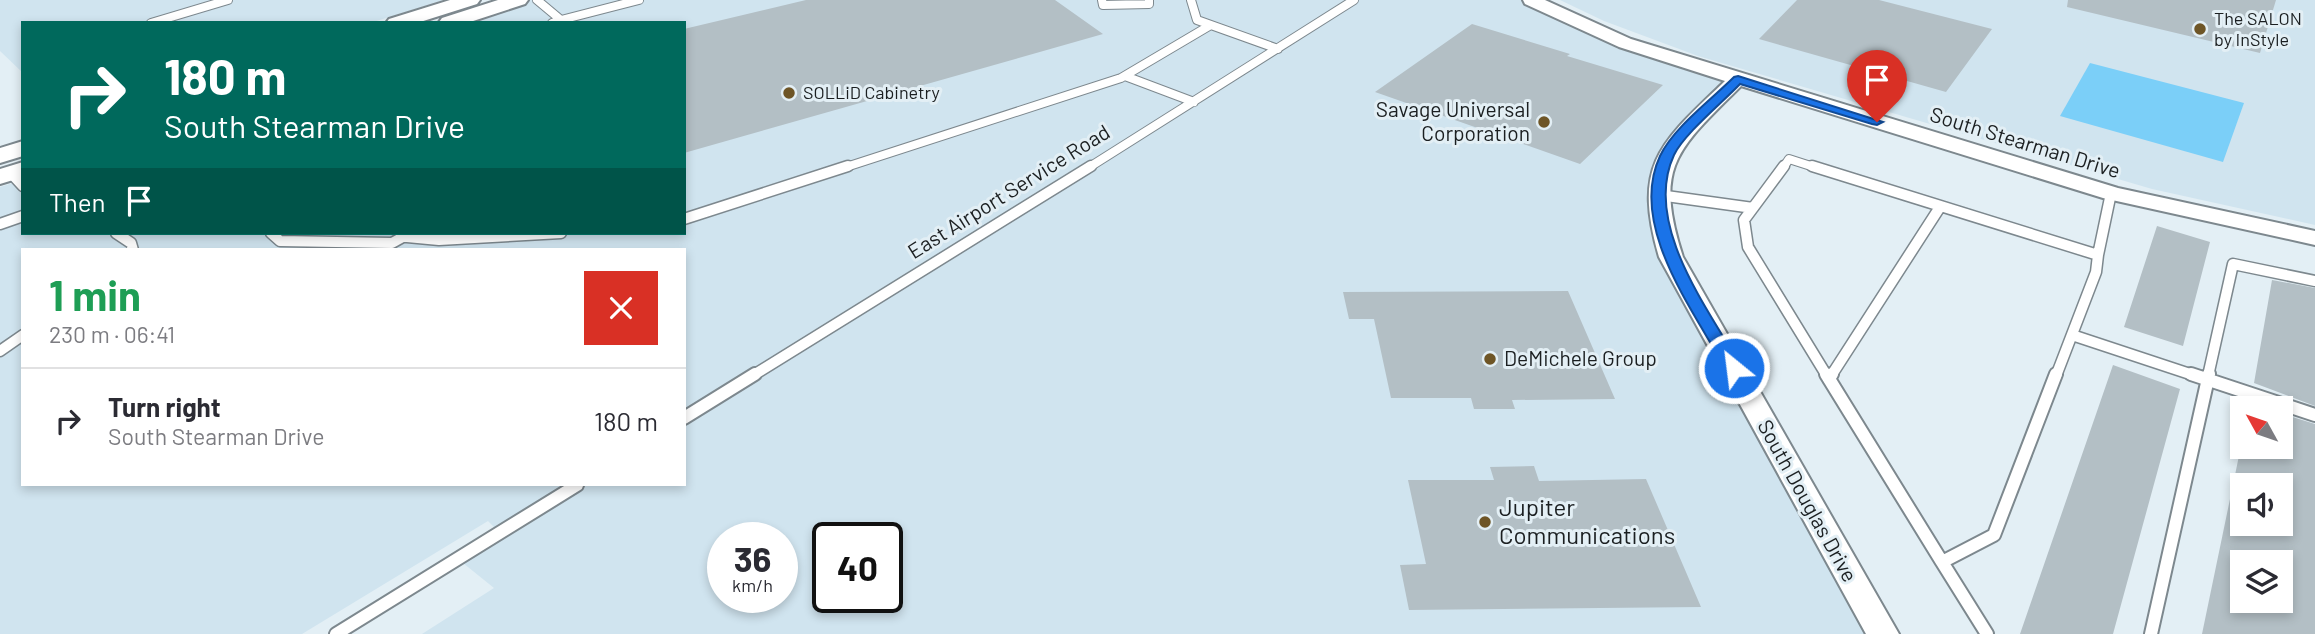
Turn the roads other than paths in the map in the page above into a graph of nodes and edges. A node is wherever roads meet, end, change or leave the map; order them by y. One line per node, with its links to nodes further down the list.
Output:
1 (228, 0): 12 (lane)
2 (470, 0): 13 (main road)
3 (518, 0): 14 (main road)
4 (537, 0): 11 (lane)
5 (639, 0): 11 (lane)
6 (1102, 0): 7 (lane)
7 (1149, 0)
8 (1191, 0): 16 (lane)
9 (1354, 0): 17 (lane, East Airport Service Road)
10 (1531, 0): 19 (street, South Stearman Drive)
11 (561, 20): 15 (lane)
12 (158, 21)
13 (402, 21)
14 (453, 21)
15 (558, 21)
16 (1209, 26): 17 (lane); 18 (lane)
17 (1278, 49): 20 (lane, East Airport Service Road)
18 (1125, 76): 20 (lane); 28 (lane)
19 (1738, 79): 23 (street, South Stearman Drive); 24 (street, South Douglas Drive)
20 (1194, 102): 44 (lane, East Airport Service Road)
21 (21, 152): 22 (main road)
22 (11, 172)
23 (2111, 192): 34 (street, South Stearman Drive); 36 (lane)
24 (1656, 195): 26 (lane); 48 (street, South Douglas Drive)
25 (1940, 207): 26 (lane); 36 (lane); 41 (lane)
26 (1753, 208): 41 (lane)
27 (21, 217): 29 (lane)
28 (686, 218)
29 (0, 225)
30 (119, 235): 35 (lane)
31 (273, 235): 32 (lane)
32 (408, 235): 33 (lane)
33 (526, 235)
34 (2315, 238)
35 (132, 248)
36 (2098, 256): 38 (lane)
37 (2315, 281): 42 (lane)
38 (2072, 335): 42 (lane); 46 (lane)
39 (21, 336): 40 (lane)
40 (0, 351)
41 (1829, 379): 46 (lane)
42 (2208, 380): 43 (lane); 50 (lane)
43 (2315, 415)
44 (686, 417)
45 (575, 486): 47 (lane)
46 (1942, 562): 49 (lane)
47 (336, 634)
48 (1883, 634)
49 (1987, 634)
50 (2151, 634)

